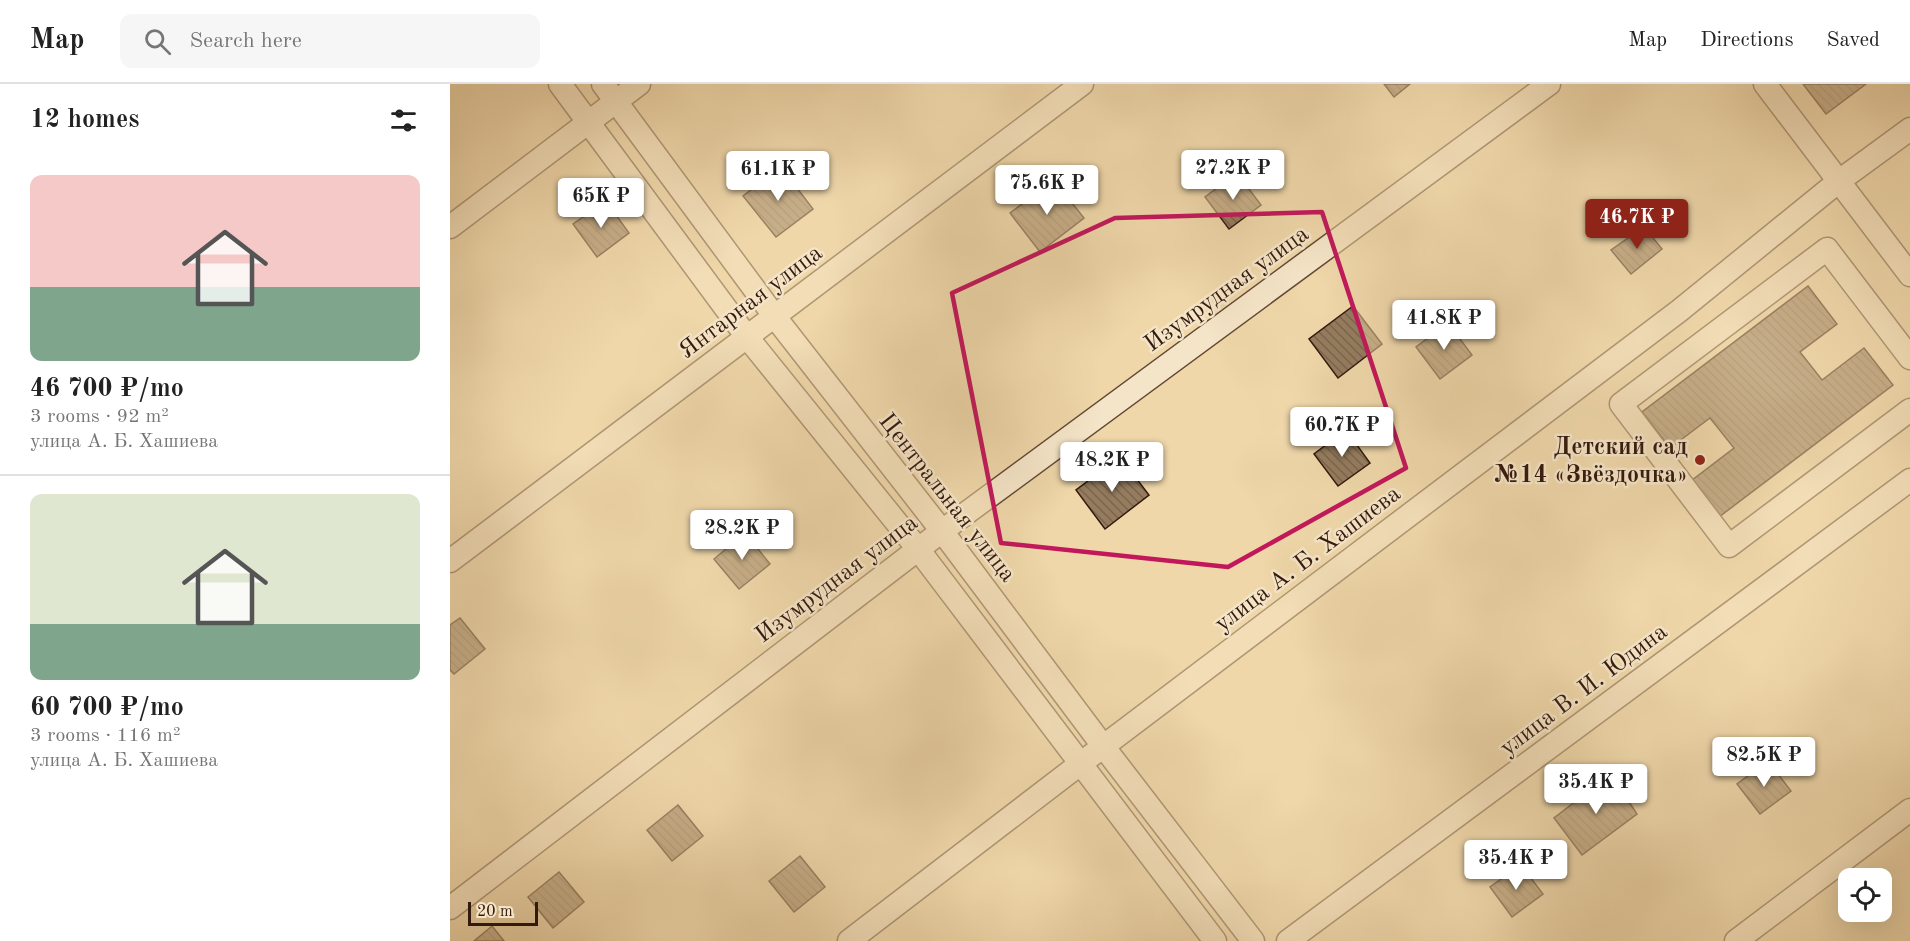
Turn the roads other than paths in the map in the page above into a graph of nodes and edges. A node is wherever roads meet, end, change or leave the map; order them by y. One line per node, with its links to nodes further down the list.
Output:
1 (560, 84): 7 (street)
2 (639, 84): 6 (street)
3 (1082, 84): 13 (street, Янтарная улица)
4 (1549, 84): 19 (street, Изумрудная улица)
5 (1765, 84): 9 (street)
6 (609, 93): 7 (street); 13 (street, Центральная улица)
7 (587, 122): 10 (street); 14 (street)
8 (1910, 129): 9 (street, улица А. Б. Хашиева)
9 (1839, 182): 11 (street); 12 (street, улица А. Б. Хашиева)
10 (450, 227)
11 (1910, 275)
12 (1679, 311): 15 (street); 22 (street, улица А. Б. Хашиева)
13 (775, 317): 14 (street, Янтарная улица); 19 (street, Центральная улица)
14 (747, 337): 20 (street); 21 (street, Янтарная улица)
15 (1705, 341): 16 (street); 17 (street)
16 (1910, 357)
17 (1910, 410)
18 (1910, 480): 29 (street, улица В. И. Юдина)
19 (942, 531): 20 (street, Изумрудная улица); 22 (street, Центральная улица)
20 (918, 549): 23 (street); 25 (street, Изумрудная улица)
21 (450, 561)
22 (1103, 746): 23 (street, улица А. Б. Хашиева); 28 (street, Центральная улица)
23 (1080, 764): 26 (street, улица А. Б. Хашиева); 27 (street)
24 (1910, 810): 30 (street)
25 (450, 908)
26 (849, 941)
27 (1215, 941)
28 (1253, 941)
29 (1288, 941)
30 (1736, 941)

